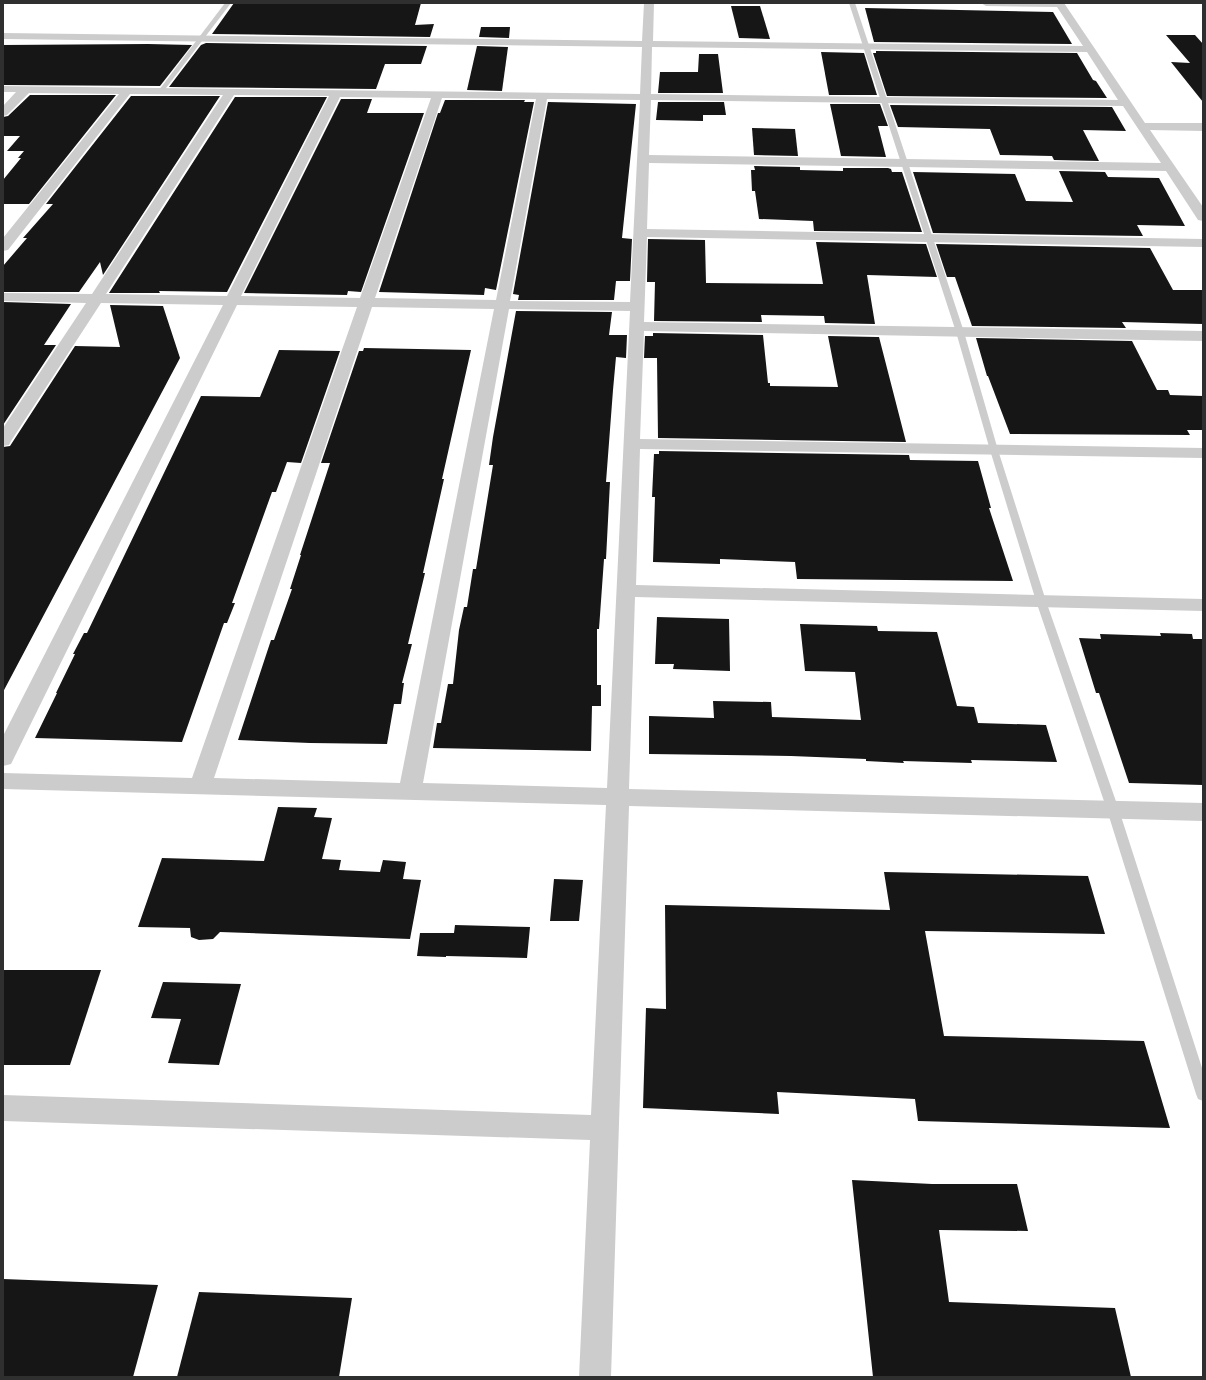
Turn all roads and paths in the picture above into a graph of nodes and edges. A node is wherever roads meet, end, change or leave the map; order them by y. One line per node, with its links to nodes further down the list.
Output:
1 (228, 3): 7 (lane)
2 (649, 3): 8 (street)
3 (852, 3): 9 (lane)
4 (986, 3): 5 (street)
5 (1059, 3): 10 (street)
6 (3, 36): 7 (street)
7 (201, 38): 8 (street); 14 (lane)
8 (648, 43): 9 (street); 19 (street)
9 (866, 47): 10 (street); 20 (lane)
10 (1090, 49): 21 (street)
11 (3, 89): 12 (street)
12 (26, 89): 13 (street); 22 (street)
13 (127, 91): 14 (street); 32 (street)
14 (161, 91): 15 (street)
15 (231, 92): 16 (street); 34 (street)
16 (336, 93): 17 (street); 35 (street)
17 (438, 94): 18 (street); 36 (street)
18 (542, 96): 19 (street); 37 (street)
19 (645, 97): 20 (street); 25 (street)
20 (884, 100): 21 (street); 26 (lane)
21 (1126, 103): 23 (street)
22 (3, 113)
23 (1142, 126): 24 (street); 27 (street)
24 (1203, 127)
25 (643, 159): 26 (street); 29 (street)
26 (905, 163): 27 (street); 30 (lane)
27 (1170, 168): 28 (street)
28 (1203, 217)
29 (640, 233): 30 (street); 38 (street)
30 (929, 238): 31 (street); 39 (lane)
31 (1203, 243)
32 (3, 247)
33 (3, 297): 34 (street)
34 (96, 299): 35 (street); 41 (street)
35 (232, 301): 36 (street); 48 (street)
36 (366, 303): 37 (street); 50 (street)
37 (502, 305): 38 (street); 51 (street)
38 (636, 317): 39 (street); 42 (street)
39 (960, 332): 40 (street); 43 (lane)
40 (1203, 336)
41 (3, 442)
42 (631, 444): 43 (street); 45 (street)
43 (994, 450): 44 (street); 46 (lane)
44 (1203, 453)
45 (625, 591): 46 (street); 52 (street)
46 (1041, 601): 47 (street); 53 (lane)
47 (1203, 605)
48 (3, 758)
49 (3, 780): 50 (street)
50 (200, 786): 51 (street)
51 (410, 791): 52 (street)
52 (618, 797): 53 (street); 57 (street)
53 (1113, 810): 54 (street); 55 (lane)
54 (1203, 812)
55 (1203, 1094)
56 (3, 1108): 57 (street)
57 (605, 1128): 58 (street)
58 (595, 1377)

